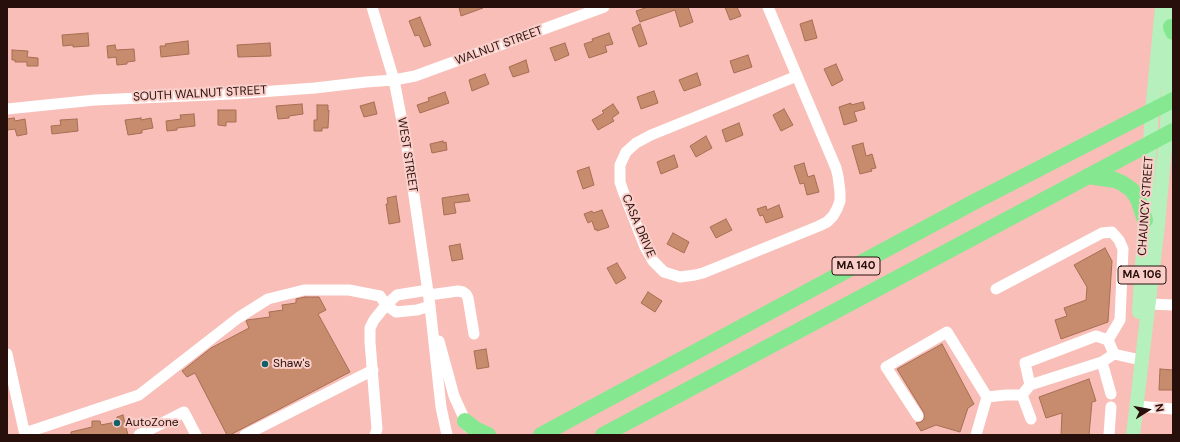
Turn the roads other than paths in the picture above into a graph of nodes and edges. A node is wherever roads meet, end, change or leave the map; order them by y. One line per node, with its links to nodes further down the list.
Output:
1 (372, 7): 8 (street, WEST STREET)
2 (604, 7): 8 (street, WALNUT STREET)
3 (768, 7): 7 (street, CASA DRIVE)
4 (1162, 7): 11 (main road, CHAUNCY STREET / MA 106)
5 (1172, 7): 6 (main road, CHAUNCY STREET / MA 106)
6 (1172, 29): 9 (main road, CHAUNCY STREET / MA 106)
7 (797, 76): 7 (street, CASA DRIVE)
8 (394, 80): 10 (street, SOUTH WALNUT STREET); 17 (street, WEST STREET)
9 (1170, 102): 11 (highway, MA 140); 12 (main road, CHAUNCY STREET / MA 106)
10 (7, 109)
11 (1152, 112): 13 (main road, CHAUNCY STREET / MA 106); 39 (highway, MA 140)
12 (1169, 133): 13 (highway, MA 140); 18 (main road, CHAUNCY STREET / MA 106)
13 (1150, 143): 14 (highway, MA 140); 15 (main road, CHAUNCY STREET / MA 106)
14 (1088, 176): 15 (highway); 46 (highway, MA 140)
15 (1145, 220): 25 (main road, CHAUNCY STREET / MA 106)
16 (996, 289): 22 (street)
17 (429, 297): 19 (street); 19 (street); 21 (street); 37 (street, WEST STREET); 44 (street, WEST STREET)
18 (1149, 304): 20 (street); 32 (main road, CHAUNCY STREET / MA 106)
19 (386, 305): 27 (street); 38 (street)
20 (1173, 305)
21 (474, 334)
22 (1108, 340): 24 (street); 28 (street)
23 (7, 354): 38 (street)
24 (1114, 354): 25 (street); 26 (street)
25 (1136, 359): 32 (main road, CHAUNCY STREET / MA 106)
26 (1102, 362): 28 (street); 29 (street)
27 (372, 370): 42 (street); 43 (street)
28 (1030, 385): 30 (street)
29 (1111, 394)
30 (1022, 395): 31 (street); 36 (street)
31 (988, 397): 35 (street); 47 (street)
32 (1136, 406): 34 (street); 49 (main road, CHAUNCY STREET / MA 106)
33 (1110, 407): 48 (street)
34 (1173, 409)
35 (918, 416)
36 (1031, 419)
37 (468, 428): 45 (highway)
38 (25, 434)
39 (540, 434)
40 (139, 435): 41 (street)
41 (196, 435)
42 (245, 435)
43 (375, 435)
44 (447, 435)
45 (488, 435)
46 (603, 435)
47 (976, 435)
48 (1109, 435)
49 (1133, 435)

